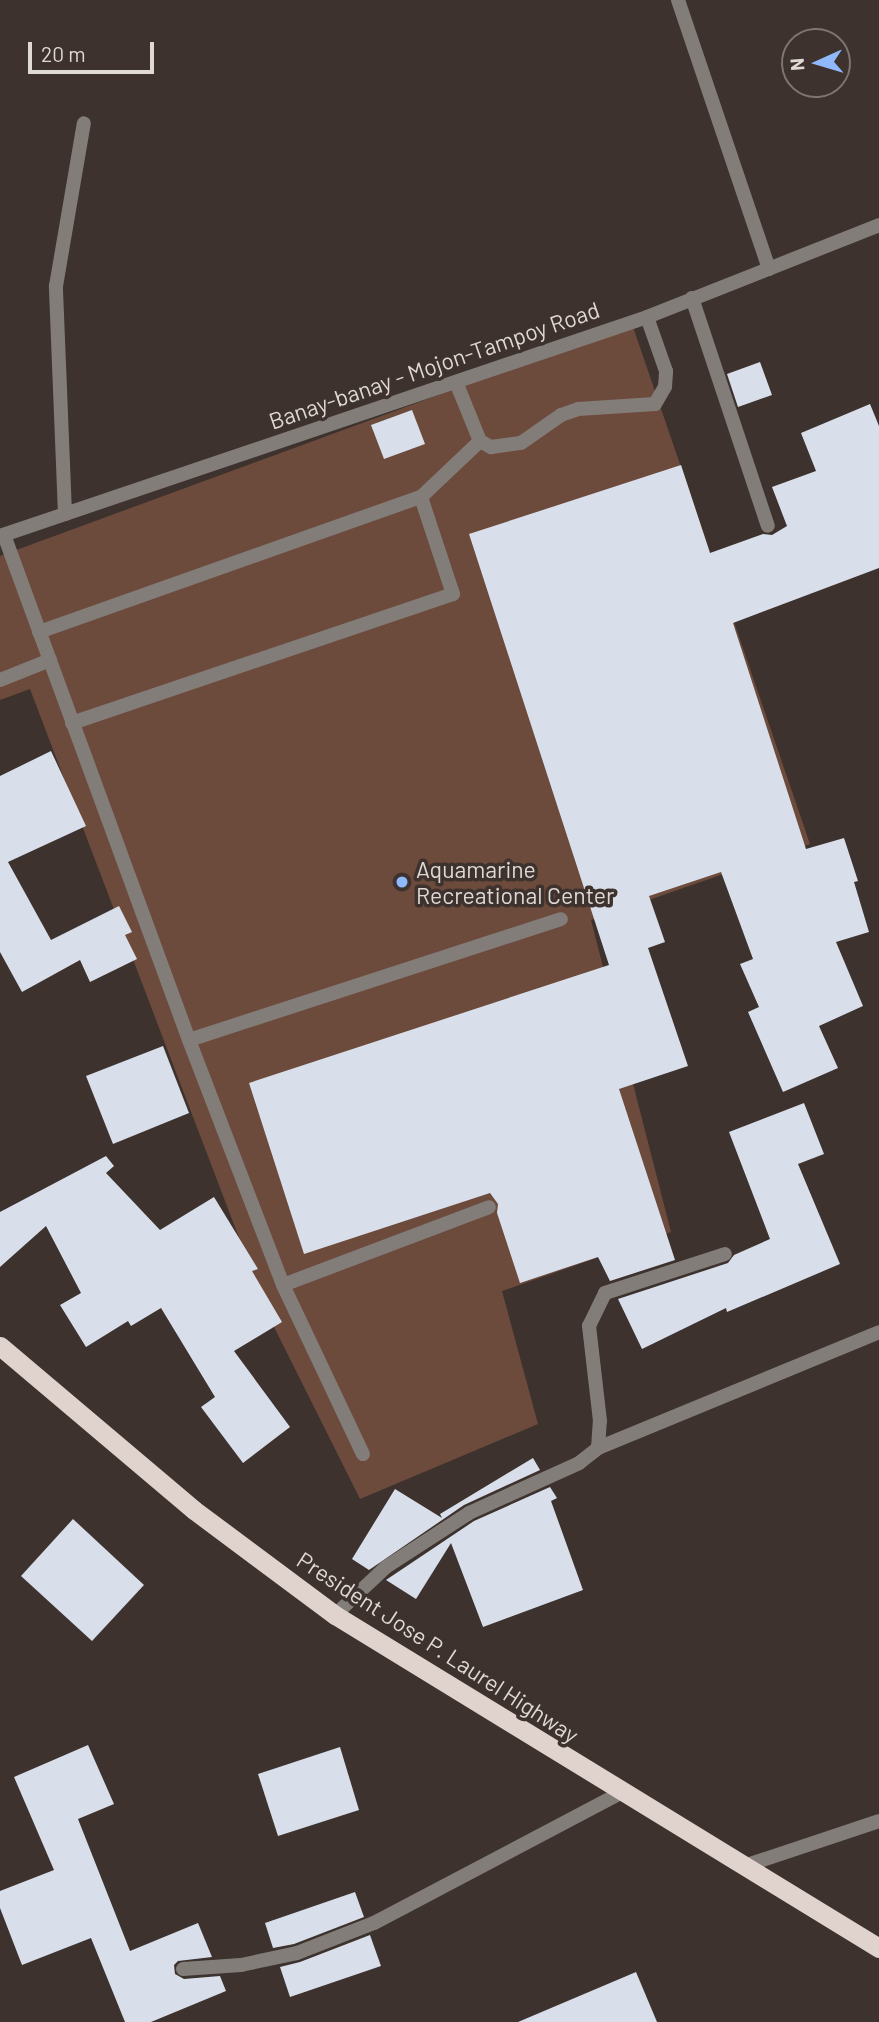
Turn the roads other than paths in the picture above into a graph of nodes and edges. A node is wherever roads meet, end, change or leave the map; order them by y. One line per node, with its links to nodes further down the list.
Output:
1 (678, 0): 4 (street)
2 (85, 124): 10 (street)
3 (879, 225): 4 (street, Banay-banay - Mojon-Tampoy Road)
4 (769, 269): 5 (street, Banay-banay - Mojon-Tampoy Road)
5 (692, 298): 6 (street, Banay-banay - Mojon-Tampoy Road); 11 (street)
6 (647, 317): 7 (street, Banay-banay - Mojon-Tampoy Road); 8 (street)
7 (456, 382): 8 (street); 10 (street, Banay-banay - Mojon-Tampoy Road)
8 (480, 441): 9 (street)
9 (421, 497): 13 (street); 16 (street)
10 (65, 514): 12 (street, Banay-banay - Mojon-Tampoy Road)
11 (768, 526)
12 (2, 536): 13 (street)
13 (39, 632): 14 (street)
14 (50, 660): 15 (street); 16 (street)
15 (0, 680)
16 (72, 723): 18 (street)
17 (561, 919): 18 (street)
18 (189, 1040): 21 (street)
19 (489, 1207): 21 (street)
20 (725, 1254): 24 (street)
21 (284, 1285): 25 (street)
22 (879, 1332): 24 (street)
23 (0, 1346): 26 (highway, President Jose P. Laurel Highway)
24 (598, 1448): 26 (street)
25 (363, 1454)
26 (335, 1615): 27 (highway, President Jose P. Laurel Highway)
27 (621, 1793): 29 (highway, President Jose P. Laurel Highway); 31 (street)
28 (879, 1821): 29 (street)
29 (744, 1866): 30 (highway, President Jose P. Laurel Highway)
30 (879, 1948)
31 (183, 1969)

